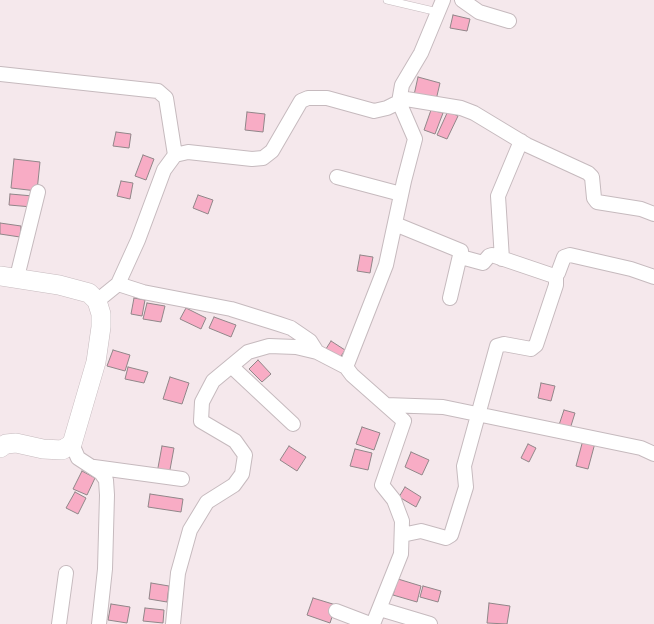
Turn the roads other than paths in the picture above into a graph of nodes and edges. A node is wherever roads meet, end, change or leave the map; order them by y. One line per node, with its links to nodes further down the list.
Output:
1 (387, 0): 3 (lane)
2 (462, 0): 4 (street)
3 (440, 6): 6 (street)
4 (509, 21)
5 (0, 74): 8 (street)
6 (400, 100): 7 (street); 8 (street); 11 (street)
7 (521, 141): 12 (street); 15 (street)
8 (175, 155): 19 (street)
9 (337, 177): 11 (street)
10 (38, 192): 17 (street)
11 (401, 194): 13 (street)
12 (654, 214)
13 (395, 224): 14 (street); 24 (street)
14 (461, 257): 15 (street); 20 (street)
15 (502, 259): 16 (street)
16 (556, 275): 18 (street); 26 (street)
17 (8, 276): 21 (street)
18 (654, 277)
19 (118, 284): 21 (street); 22 (street)
20 (450, 298)
21 (97, 301): 28 (street)
22 (317, 352): 23 (street); 24 (street)
23 (231, 366): 27 (street); 39 (street)
24 (346, 367): 25 (street)
25 (386, 405): 26 (street); 33 (street)
26 (479, 414): 30 (street); 33 (street)
27 (293, 424)
28 (72, 444): 29 (street); 31 (street)
29 (0, 448)
30 (654, 454)
31 (91, 467): 32 (street); 38 (street)
32 (182, 479)
33 (402, 535): 35 (street)
34 (66, 572): 37 (street)
35 (380, 609): 41 (street); 42 (street)
36 (336, 611): 40 (street)
37 (59, 624)
38 (99, 624)
39 (173, 624)
40 (370, 624)
41 (373, 624)
42 (430, 624)

